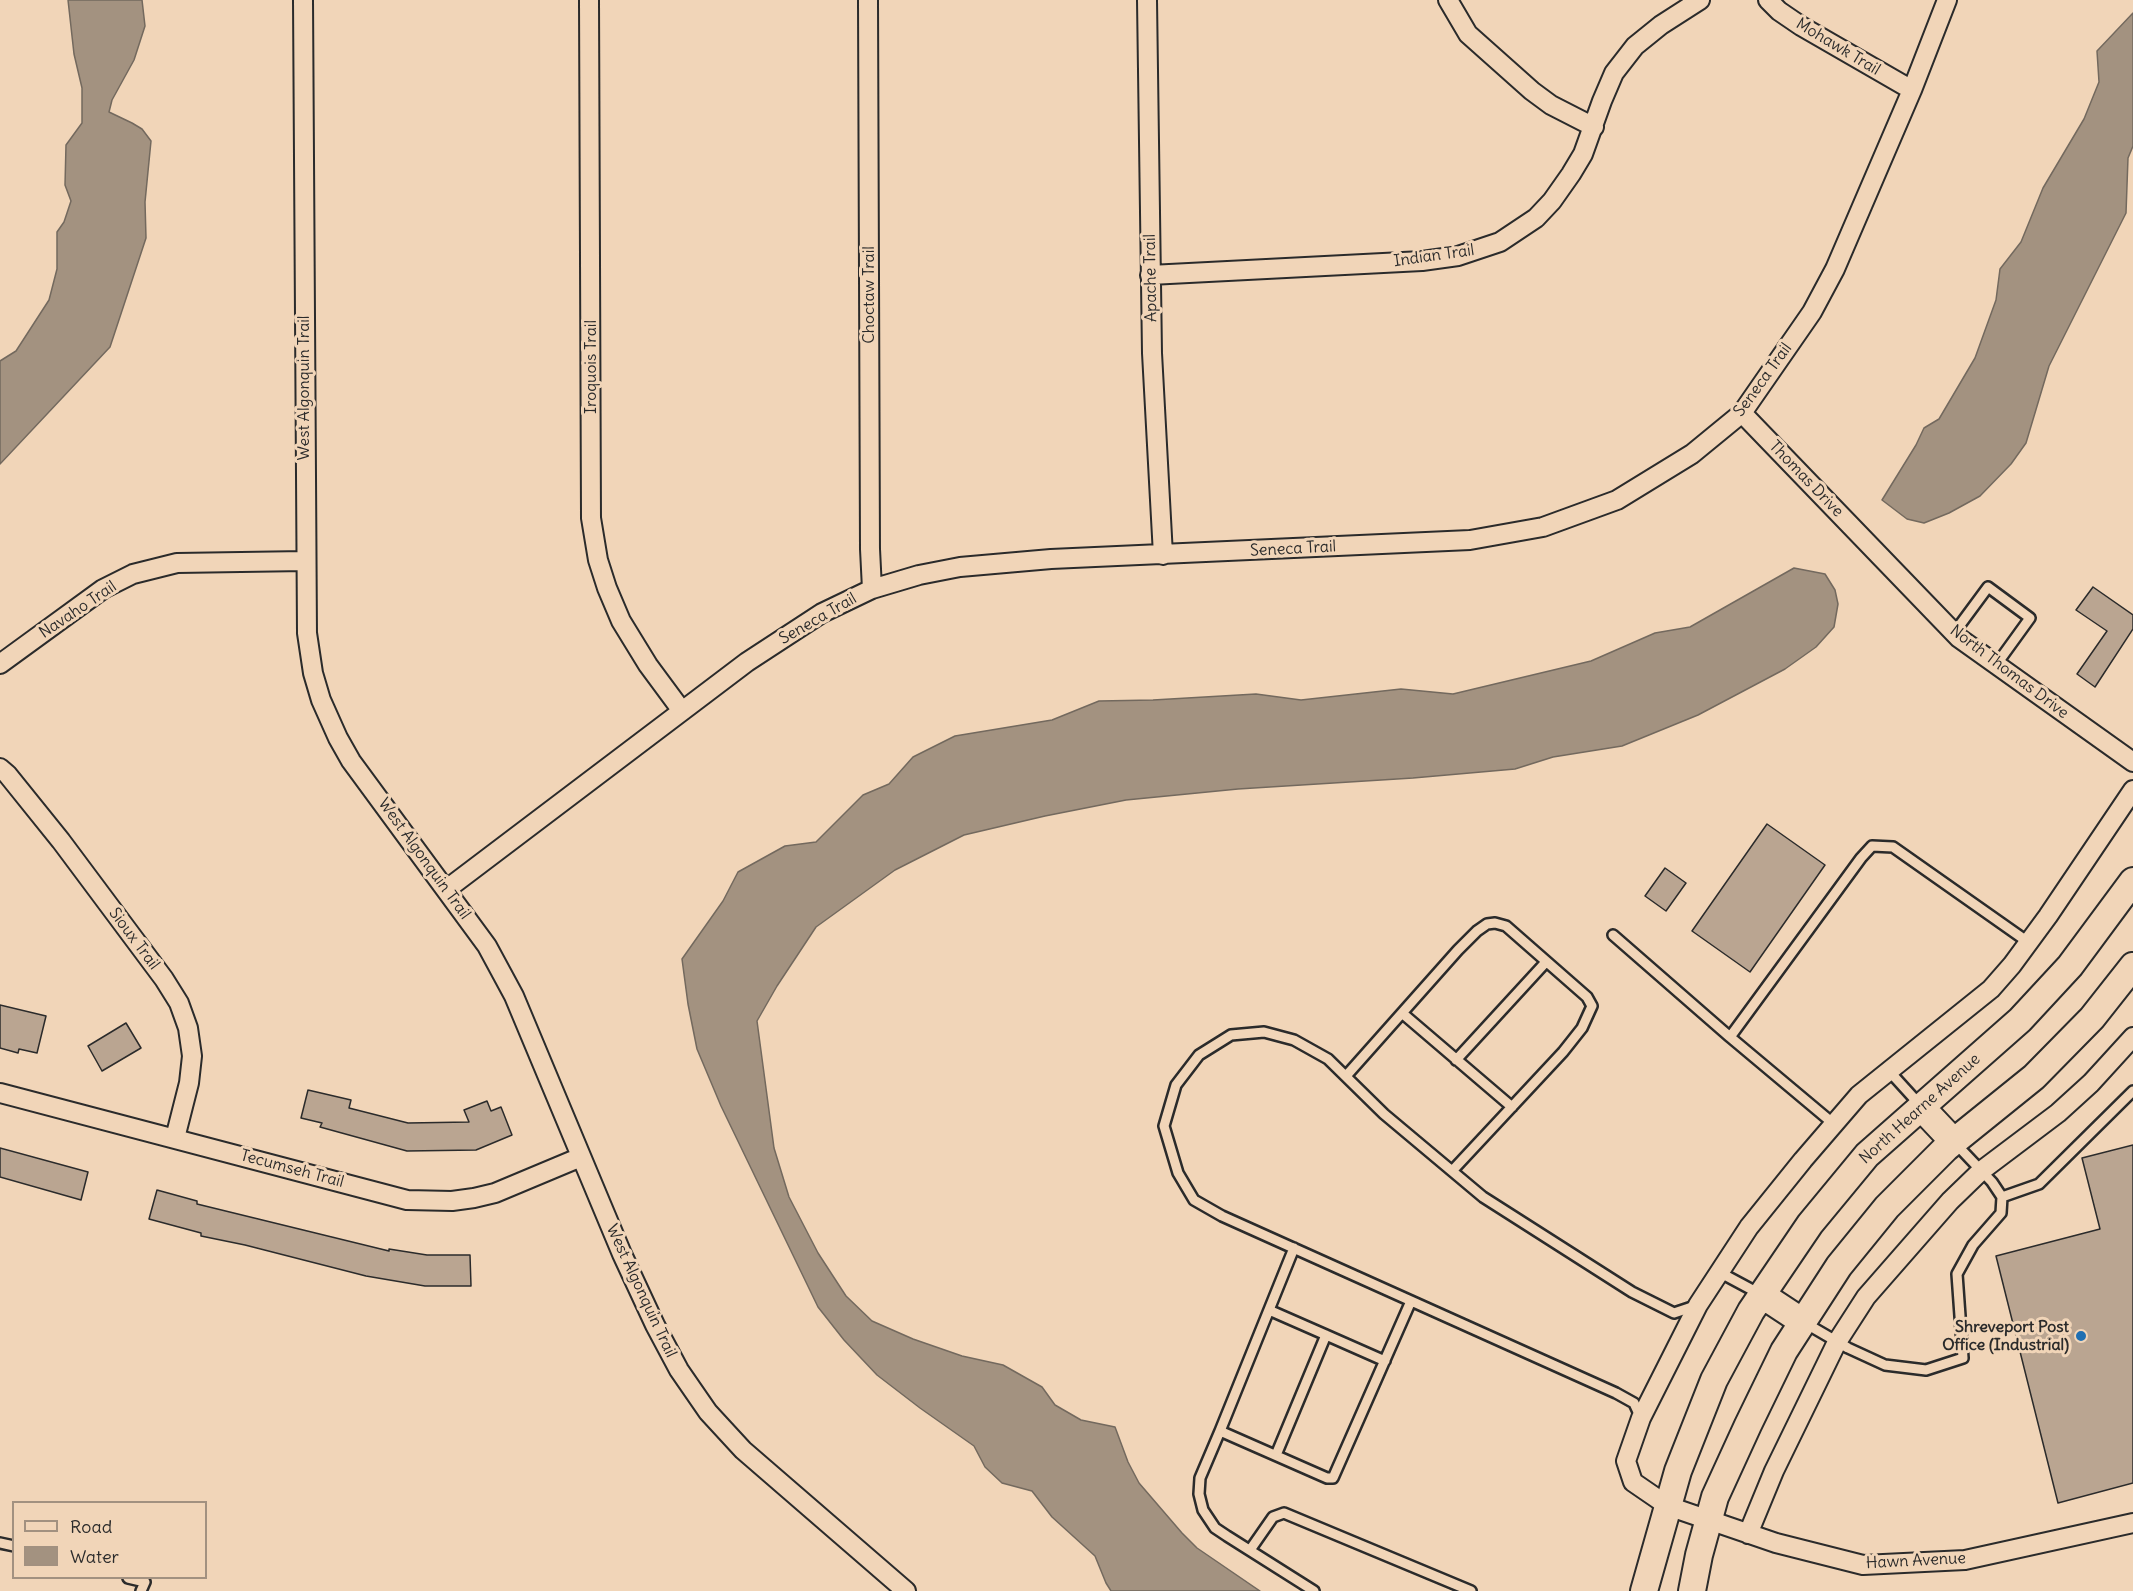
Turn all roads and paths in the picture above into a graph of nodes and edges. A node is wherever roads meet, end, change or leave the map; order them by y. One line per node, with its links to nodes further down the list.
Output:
1 (303, 0): 15 (street, West Algonquin Trail)
2 (589, 0): 20 (street, Iroquois Trail)
3 (868, 0): 16 (street, Choctaw Trail)
4 (1147, 0): 11 (street, Apache Trail)
5 (1448, 0): 10 (street)
6 (1700, 0): 10 (street, Indian Trail)
7 (1768, 0): 9 (street, Mohawk Trail)
8 (1947, 0): 9 (street, Seneca Trail)
9 (1912, 90): 12 (street, Seneca Trail)
10 (1594, 127): 11 (street, Indian Trail)
11 (1150, 275): 14 (street, Apache Trail)
12 (1742, 413): 13 (street, Thomas Drive); 14 (street, Seneca Trail)
13 (1869, 546): 17 (street, North Thomas Drive)
14 (1162, 555): 16 (street, Seneca Trail)
15 (305, 561): 18 (street, Navaho Trail); 25 (street, West Algonquin Trail)
16 (872, 589): 20 (street, Seneca Trail)
17 (1954, 633): 19 (street, North Thomas Drive); 19 (lane)
18 (0, 664)
19 (1996, 665): 21 (street, North Thomas Drive)
20 (682, 711): 25 (street, Seneca Trail)
21 (2133, 762)
22 (0, 768): 41 (street, Sioux Trail)
23 (2133, 790): 27 (street, Hawn Avenue)
24 (2133, 880): 39 (street, North Hearne Avenue)
25 (447, 889): 43 (street, West Algonquin Trail)
26 (1613, 935): 31 (lane)
27 (2028, 942): 31 (lane); 34 (street, Hawn Avenue)
28 (1546, 962): 30 (lane); 33 (lane); 38 (lane)
29 (2133, 966): 42 (street)
30 (1402, 1013): 33 (lane); 35 (lane)
31 (1730, 1037): 40 (lane)
32 (2133, 1037): 45 (street)
33 (1456, 1060): 38 (lane)
34 (1890, 1071): 39 (lane); 40 (street, Hawn Avenue)
35 (1346, 1076): 44 (lane); 47 (lane)
36 (2133, 1090): 46 (lane)
37 (0, 1093): 41 (street, Tecumseh Trail)
38 (1512, 1107): 44 (lane)
39 (1921, 1107): 42 (street); 49 (street, North Hearne Avenue)
40 (1835, 1125): 48 (street, Hawn Avenue)
41 (175, 1138): 43 (street, Tecumseh Trail)
42 (1954, 1142): 45 (lane); 53 (street)
43 (581, 1157): 67 (street, West Algonquin Trail)
44 (1452, 1171): 51 (lane)
45 (1981, 1171): 46 (lane); 55 (street)
46 (2002, 1197): 55 (lane)
47 (1293, 1248): 50 (lane); 52 (lane)
48 (1719, 1272): 49 (lane); 51 (street, Hawn Avenue)
49 (1762, 1295): 53 (street); 60 (street, North Hearne Avenue)
50 (1410, 1301): 56 (lane); 57 (lane)
51 (1698, 1305): 57 (street, Hawn Avenue)
52 (1269, 1310): 54 (lane); 58 (lane)
53 (1803, 1322): 55 (lane); 61 (street)
54 (1326, 1335): 56 (lane); 59 (lane)
55 (1837, 1342): 63 (street)
56 (1385, 1361): 59 (lane)
57 (1641, 1418): 60 (street, Hawn Avenue)
58 (1220, 1431): 59 (lane); 64 (lane)
59 (1276, 1455)
60 (1668, 1506): 61 (street, Hawn Avenue); 70 (street, North Hearne Avenue)
61 (1709, 1521): 63 (street, Hawn Avenue); 71 (street)
62 (2133, 1523): 63 (street, Hawn Avenue)
63 (1748, 1534)
64 (1250, 1550): 68 (lane); 69 (lane)
65 (132, 1579): 66 (lane)
66 (141, 1591)
67 (906, 1591)
68 (1314, 1591)
69 (1471, 1591)
70 (1644, 1591)
71 (1692, 1591)

